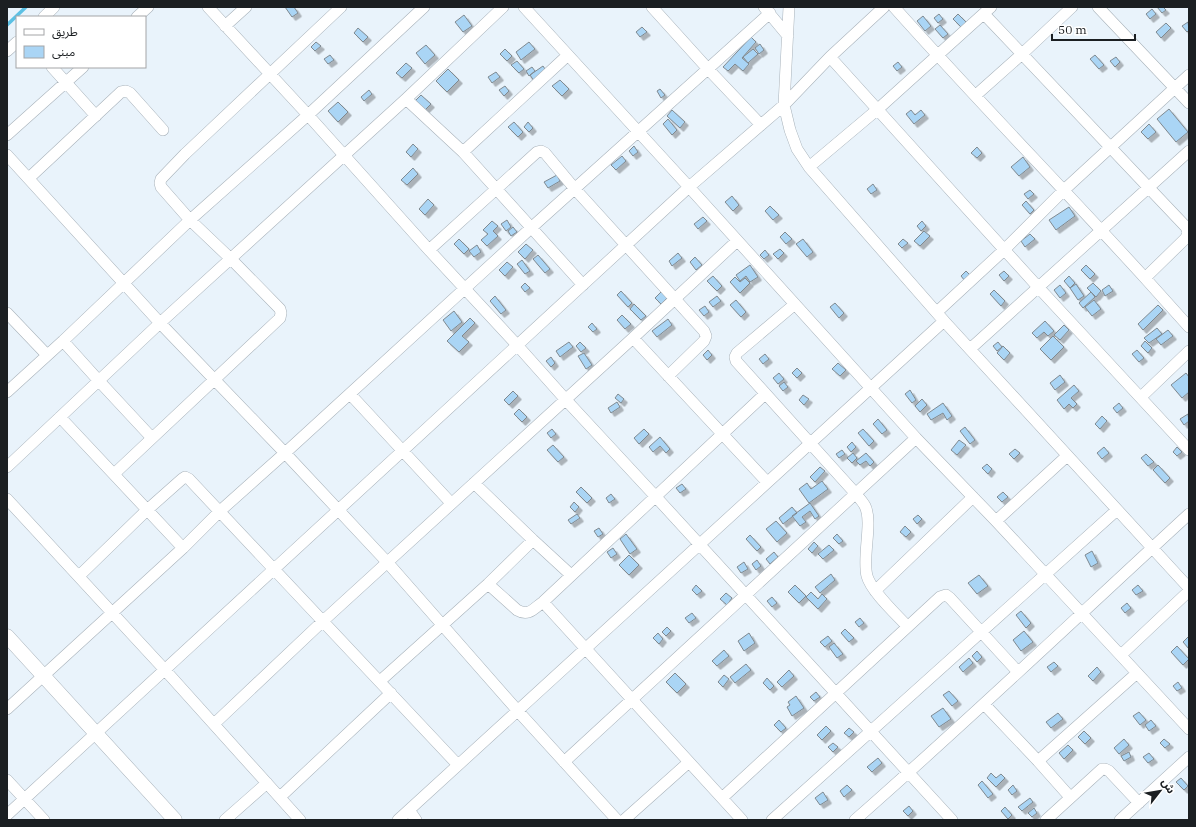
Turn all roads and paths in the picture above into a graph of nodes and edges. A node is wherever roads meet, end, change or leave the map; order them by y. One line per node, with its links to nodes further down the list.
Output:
1 (54, 7): 17 (street)
2 (148, 7): 18 (street)
3 (208, 7): 19 (street)
4 (246, 7): 19 (street)
5 (341, 7): 30 (street)
6 (424, 7): 39 (street)
7 (503, 7): 35 (street)
8 (524, 7): 24 (street)
9 (652, 7): 29 (street)
10 (789, 7): 20 (street)
11 (884, 7): 26 (street)
12 (894, 7): 25 (street)
13 (1072, 7): 23 (street)
14 (1098, 7): 33 (street)
15 (767, 10): 20 (street); 29 (street)
16 (988, 10): 23 (street); 25 (street)
17 (45, 16)
18 (138, 16)
19 (225, 26): 30 (street)
20 (788, 36): 37 (street)
21 (16, 43): 22 (street)
22 (7, 51)
23 (1022, 54): 34 (street); 45 (street)
24 (568, 55): 43 (street); 47 (street)
25 (938, 56): 34 (street); 38 (street)
26 (830, 57): 37 (street); 38 (street)
27 (53, 68): 32 (street)
28 (82, 68): 32 (street)
29 (708, 69): 41 (street); 43 (street)
30 (270, 75): 39 (street); 57 (street)
31 (1189, 75): 33 (street)
32 (66, 82): 40 (street); 44 (street)
33 (1175, 88): 36 (street); 45 (street)
34 (976, 95): 56 (street)
35 (406, 99): 47 (street); 49 (street)
36 (1189, 103)
37 (784, 105): 41 (street); 50 (street)
38 (878, 110): 50 (street); 63 (street)
39 (308, 115): 49 (street); 57 (street)
40 (96, 116): 42 (street); 51 (street)
41 (761, 125): 52 (street)
42 (164, 130)
43 (638, 131): 52 (street); 55 (street)
44 (7, 135)
45 (1110, 147): 53 (street); 56 (street)
46 (1189, 151): 53 (street)
47 (463, 152): 54 (street)
48 (7, 154): 51 (street)
49 (343, 155): 62 (street); 64 (street)
50 (809, 167): 73 (street)
51 (29, 178): 66 (street)
52 (689, 187): 60 (street); 61 (street)
53 (1148, 188): 59 (street); 65 (street)
54 (496, 189): 55 (street); 58 (street); 62 (street)
55 (575, 189): 58 (street); 61 (street)
56 (1064, 190): 59 (street); 63 (street)
57 (190, 220): 64 (street); 66 (street)
58 (531, 228): 67 (street); 69 (street)
59 (1101, 230): 65 (street); 68 (street)
60 (737, 241): 70 (street); 71 (street)
61 (626, 245): 67 (street); 70 (street)
62 (429, 250): 69 (street)
63 (1004, 250): 68 (street); 73 (street)
64 (231, 259): 74 (street); 83 (street)
65 (1144, 278): 75 (street)
66 (124, 283): 74 (street); 77 (street)
67 (583, 285): 78 (street)
68 (1038, 287): 79 (street); 89 (street)
69 (464, 289): 78 (street); 87 (street)
70 (675, 299): 76 (street); 82 (street)
71 (795, 304): 85 (street); 88 (street)
72 (7, 313): 81 (street)
73 (941, 316): 79 (street); 85 (street)
74 (160, 323): 83 (street); 84 (street)
75 (1189, 327)
76 (633, 338): 82 (street); 90 (street)
77 (63, 341): 81 (street); 84 (street)
78 (517, 345): 90 (street); 97 (street)
79 (970, 349): 99 (street)
80 (1189, 351): 89 (street)
81 (47, 355): 86 (street)
82 (668, 376): 92 (street)
83 (214, 380): 93 (street); 98 (street)
84 (99, 381): 91 (street); 93 (street)
85 (871, 387): 94 (street); 95 (street)
86 (7, 392)
87 (350, 394): 97 (street); 98 (street)
88 (765, 394): 92 (street); 95 (street)
89 (1141, 397): 96 (street)
90 (566, 400): 103 (street); 105 (street)
91 (60, 417): 100 (street); 101 (street)
92 (722, 434): 102 (street); 105 (street)
93 (152, 438): 101 (street)
94 (916, 438): 104 (street); 106 (street)
95 (810, 443): 102 (street); 104 (street)
96 (1189, 450)
97 (403, 451): 108 (street); 110 (street)
98 (285, 454): 110 (street); 112 (street)
99 (1067, 456): 111 (street); 114 (street)
100 (7, 466)
101 (114, 474): 109 (street)
102 (767, 482): 116 (street)
103 (474, 483): 108 (street); 115 (street)
104 (856, 494): 126 (street); 128 (street)
105 (656, 497): 116 (street); 122 (street)
106 (973, 497): 114 (street); 126 (street)
107 (7, 499): 123 (street)
108 (451, 503): 119 (street)
109 (147, 510): 112 (street); 117 (street); 123 (street)
110 (339, 510): 119 (street); 120 (street)
111 (1117, 510): 118 (street); 121 (street)
112 (220, 511): 117 (street); 120 (street)
113 (1189, 514): 118 (street)
114 (996, 521): 121 (street)
115 (533, 540): 122 (street); 124 (street)
116 (699, 544): 128 (street); 137 (street)
117 (183, 548): 130 (street)
118 (1152, 548): 125 (street); 131 (street)
119 (387, 562): 132 (street); 133 (street)
120 (275, 569): 132 (street); 139 (street)
121 (1045, 574): 131 (street); 135 (street)
122 (571, 575): 129 (street)
123 (79, 576): 130 (street)
124 (488, 584): 129 (street); 133 (street)
125 (1189, 588)
126 (874, 590): 134 (street)
127 (1189, 591): 138 (street)
128 (746, 595): 144 (street); 146 (street)
129 (543, 602): 137 (street)
130 (112, 612): 139 (street); 142 (street)
131 (1082, 613): 138 (street); 140 (street)
132 (323, 621): 143 (street); 150 (street)
133 (442, 626): 143 (street); 149 (street)
134 (907, 626): 135 (street); 144 (street)
135 (981, 632): 140 (street); 152 (street)
136 (7, 636): 142 (street)
137 (585, 648): 146 (street); 149 (street)
138 (1121, 655): 141 (street)
139 (165, 670): 150 (street); 153 (street)
140 (1018, 672): 147 (street)
141 (1137, 672): 151 (street); 155 (street)
142 (44, 676): 148 (street); 153 (street)
143 (380, 682): 145 (street)
144 (835, 693): 152 (street); 164 (street)
145 (391, 694): 158 (street); 162 (street)
146 (632, 700): 156 (street); 157 (street)
147 (984, 704): 155 (street); 159 (street)
148 (7, 709)
149 (517, 710): 156 (street); 158 (street)
150 (214, 724): 161 (street)
151 (1189, 729)
152 (871, 731): 159 (street); 178 (street)
153 (96, 734): 165 (street); 170 (street)
154 (1189, 757): 166 (street)
155 (1038, 761): 163 (street)
156 (564, 762): 175 (street)
157 (689, 762): 164 (street); 176 (street)
158 (458, 765): 167 (street)
159 (909, 773): 179 (street); 180 (street)
160 (7, 780): 165 (street)
161 (267, 783): 162 (street); 171 (street)
162 (280, 797): 172 (street)
163 (1070, 797): 166 (street); 181 (street)
164 (722, 798): 177 (street)
165 (24, 799): 168 (street); 169 (street)
166 (1139, 802): 182 (street)
167 (409, 810): 173 (street); 174 (street)
168 (7, 815)
169 (44, 820)
170 (175, 820)
171 (225, 820)
172 (300, 820)
173 (398, 820)
174 (416, 820)
175 (617, 820)
176 (624, 820)
177 (742, 820)
178 (772, 820)
179 (855, 820)
180 (952, 820)
181 (1046, 820)
182 (1120, 820)

